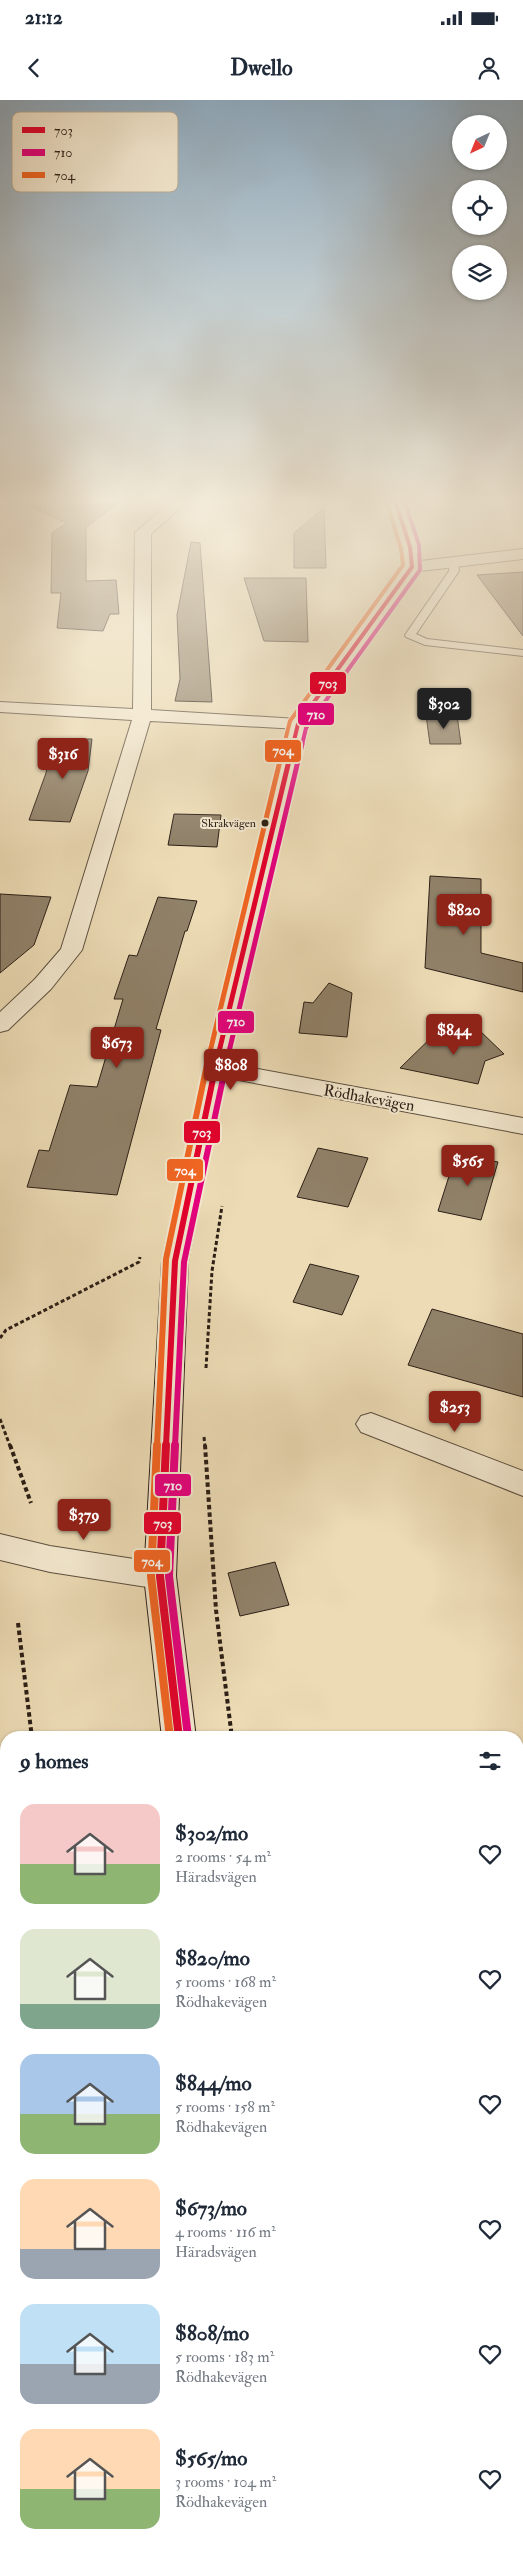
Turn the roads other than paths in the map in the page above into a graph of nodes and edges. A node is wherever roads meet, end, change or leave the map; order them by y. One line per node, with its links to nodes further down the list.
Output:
1 (143, 611): 6 (street)
2 (380, 611): 7 (street)
3 (426, 611): 4 (lane)
4 (523, 653)
5 (0, 707): 6 (street)
6 (142, 716): 7 (street); 8 (street)
7 (298, 724): 9 (street)
8 (0, 1025)
9 (215, 1069): 10 (street, Rödhakevägen); 14 (street)
10 (523, 1126)
11 (370, 1424): 12 (street)
12 (523, 1484)
13 (0, 1547): 14 (street)
14 (160, 1576): 15 (street)
15 (178, 1731)

